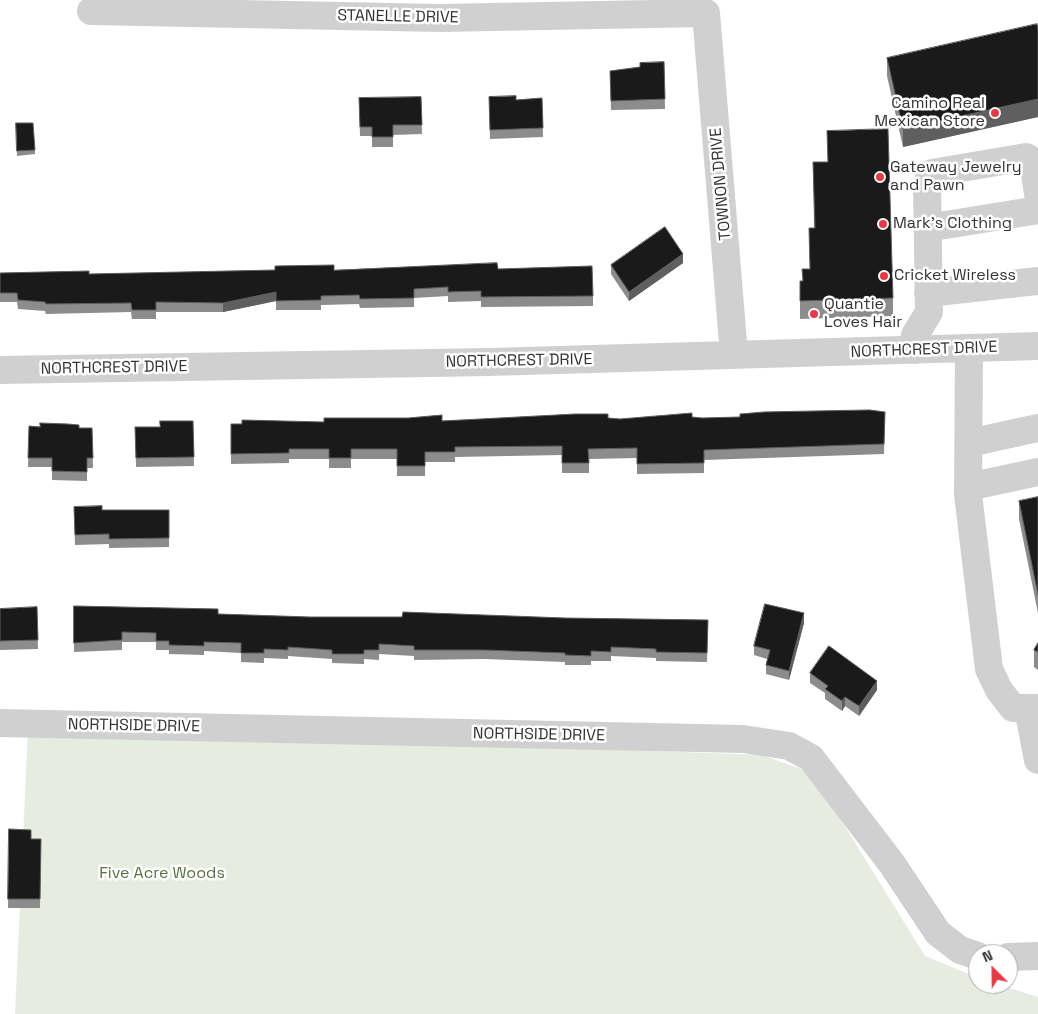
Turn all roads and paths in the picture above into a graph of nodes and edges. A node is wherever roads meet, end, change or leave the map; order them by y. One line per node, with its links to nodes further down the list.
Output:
1 (709, 7): 2 (street, STANELLE DRIVE); 12 (street, TOWNON DRIVE)
2 (439, 9): 3 (street, STANELLE DRIVE)
3 (91, 11)
4 (1038, 194): 6 (street)
5 (1038, 210): 6 (street)
6 (927, 228): 8 (street)
7 (1038, 281): 8 (street)
8 (928, 292): 11 (street)
9 (1038, 346): 10 (street, NORTHCREST DRIVE)
10 (969, 349): 11 (street, NORTHCREST DRIVE); 15 (street)
11 (915, 350): 12 (street, NORTHCREST DRIVE)
12 (734, 355): 13 (street, NORTHCREST DRIVE)
13 (0, 370)
14 (1038, 428): 15 (street)
15 (969, 443): 17 (street)
16 (1038, 472): 17 (street)
17 (968, 487): 18 (street)
18 (1033, 708): 20 (street)
19 (0, 723): 21 (street, NORTHSIDE DRIVE)
20 (1038, 760)
21 (968, 953)
22 (1038, 956): 23 (street)
23 (1018, 957)

